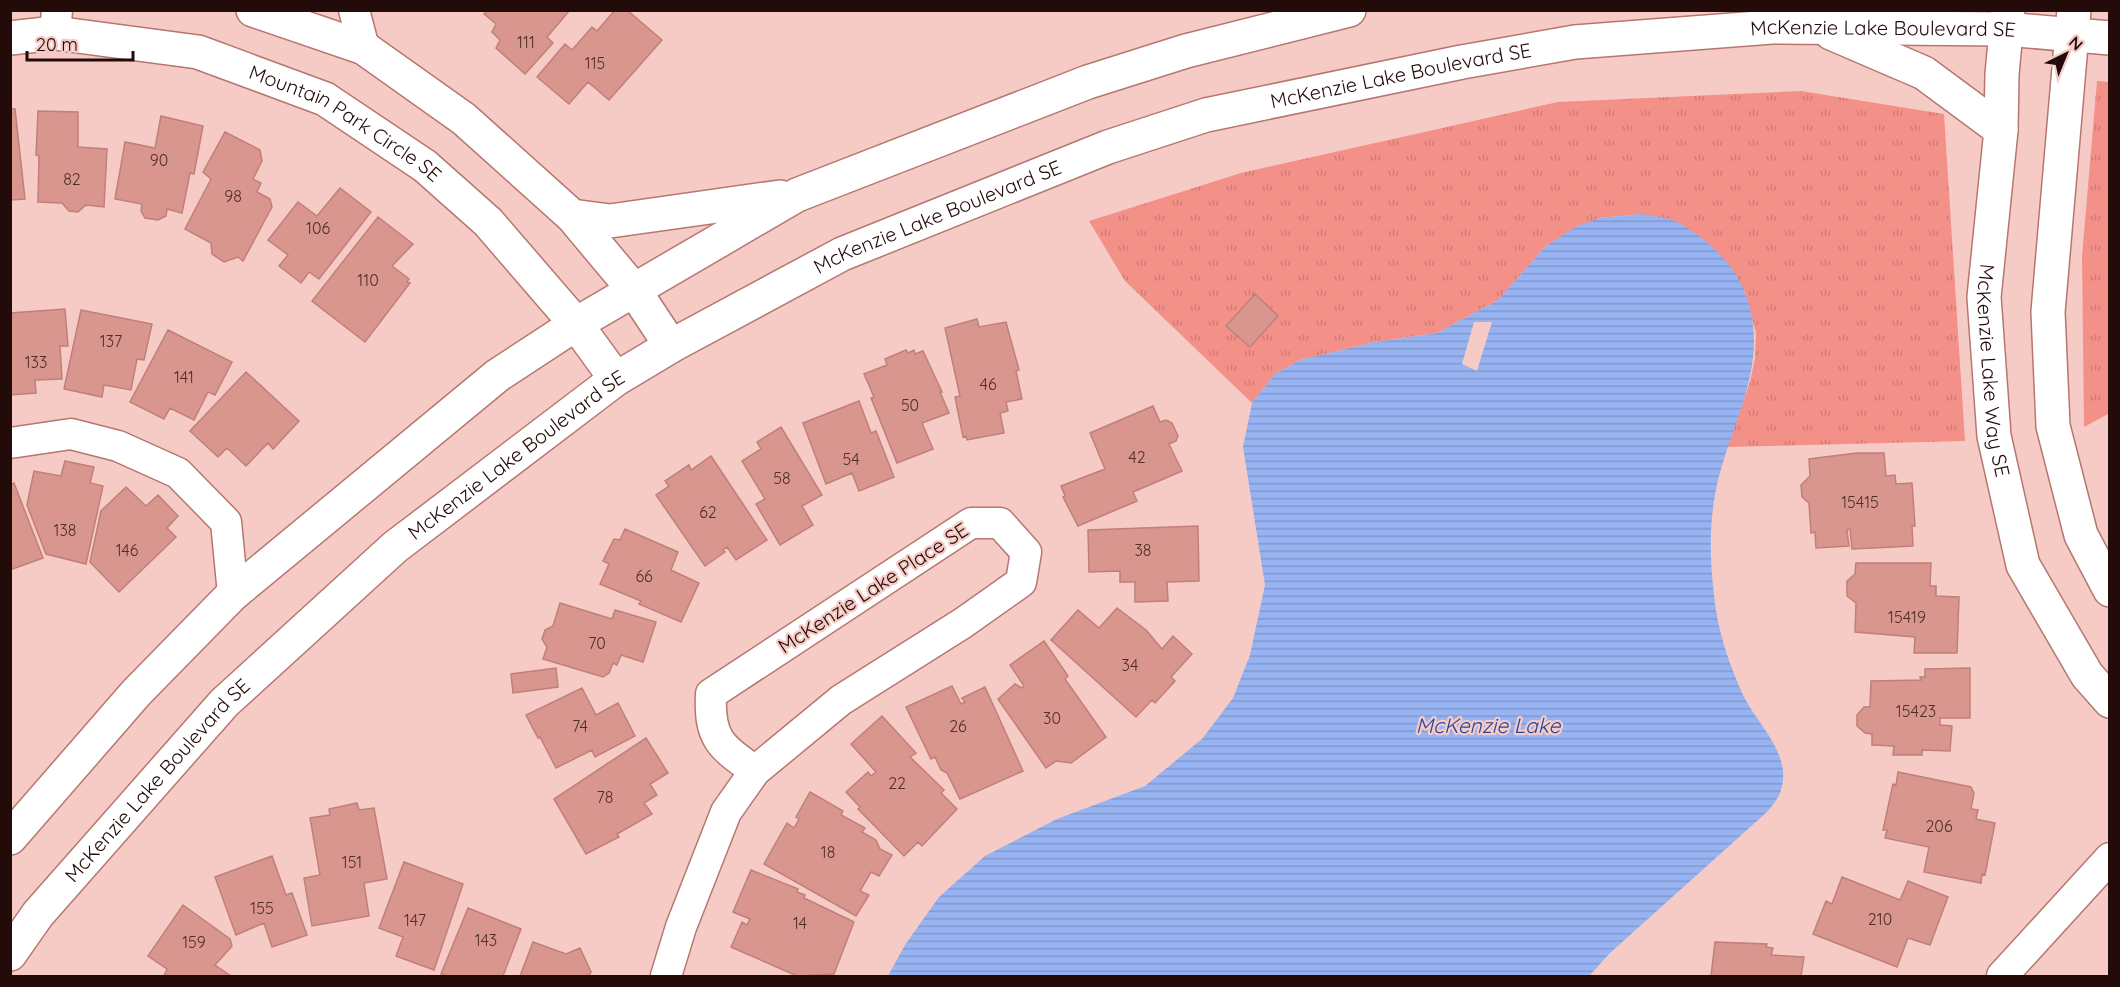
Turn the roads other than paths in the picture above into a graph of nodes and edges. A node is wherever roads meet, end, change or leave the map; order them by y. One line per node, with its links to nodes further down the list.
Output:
1 (253, 10): 10 (main road)
2 (354, 10): 10 (street)
3 (1349, 10): 12 (main road)
4 (2007, 20): 6 (main road, McKenzie Lake Boulevard SE); 7 (main road, McKenzie Lake Boulevard SE); 11 (main road, McKenzie Lake Way SE)
5 (56, 22): 8 (main road, Mountain Park Circle SE); 15 (main road, Mountain Park Circle SE)
6 (2072, 22): 9 (main road, McKenzie Lake Boulevard SE); 19 (main road)
7 (1819, 28): 11 (main road); 16 (main road, McKenzie Lake Boulevard SE)
8 (10, 38)
9 (2109, 38)
10 (364, 48): 13 (main road)
11 (2001, 129): 21 (main road, McKenzie Lake Way SE)
12 (797, 195): 13 (main road); 14 (main road)
13 (572, 216): 14 (main road)
14 (634, 290): 15 (main road); 16 (main road)
15 (576, 324): 17 (main road, Mountain Park Circle SE); 20 (main road)
16 (671, 346): 17 (main road, McKenzie Lake Boulevard SE)
17 (616, 379): 25 (main road, McKenzie Lake Boulevard SE)
18 (10, 443): 20 (street)
19 (2109, 590)
20 (233, 594): 23 (main road)
21 (2109, 701)
22 (755, 771): 22 (street, McKenzie Lake Place SE); 26 (street, McKenzie Lake Place SE)
23 (15, 825)
24 (2109, 858): 27 (street)
25 (10, 954)
26 (666, 976)
27 (2002, 976)

